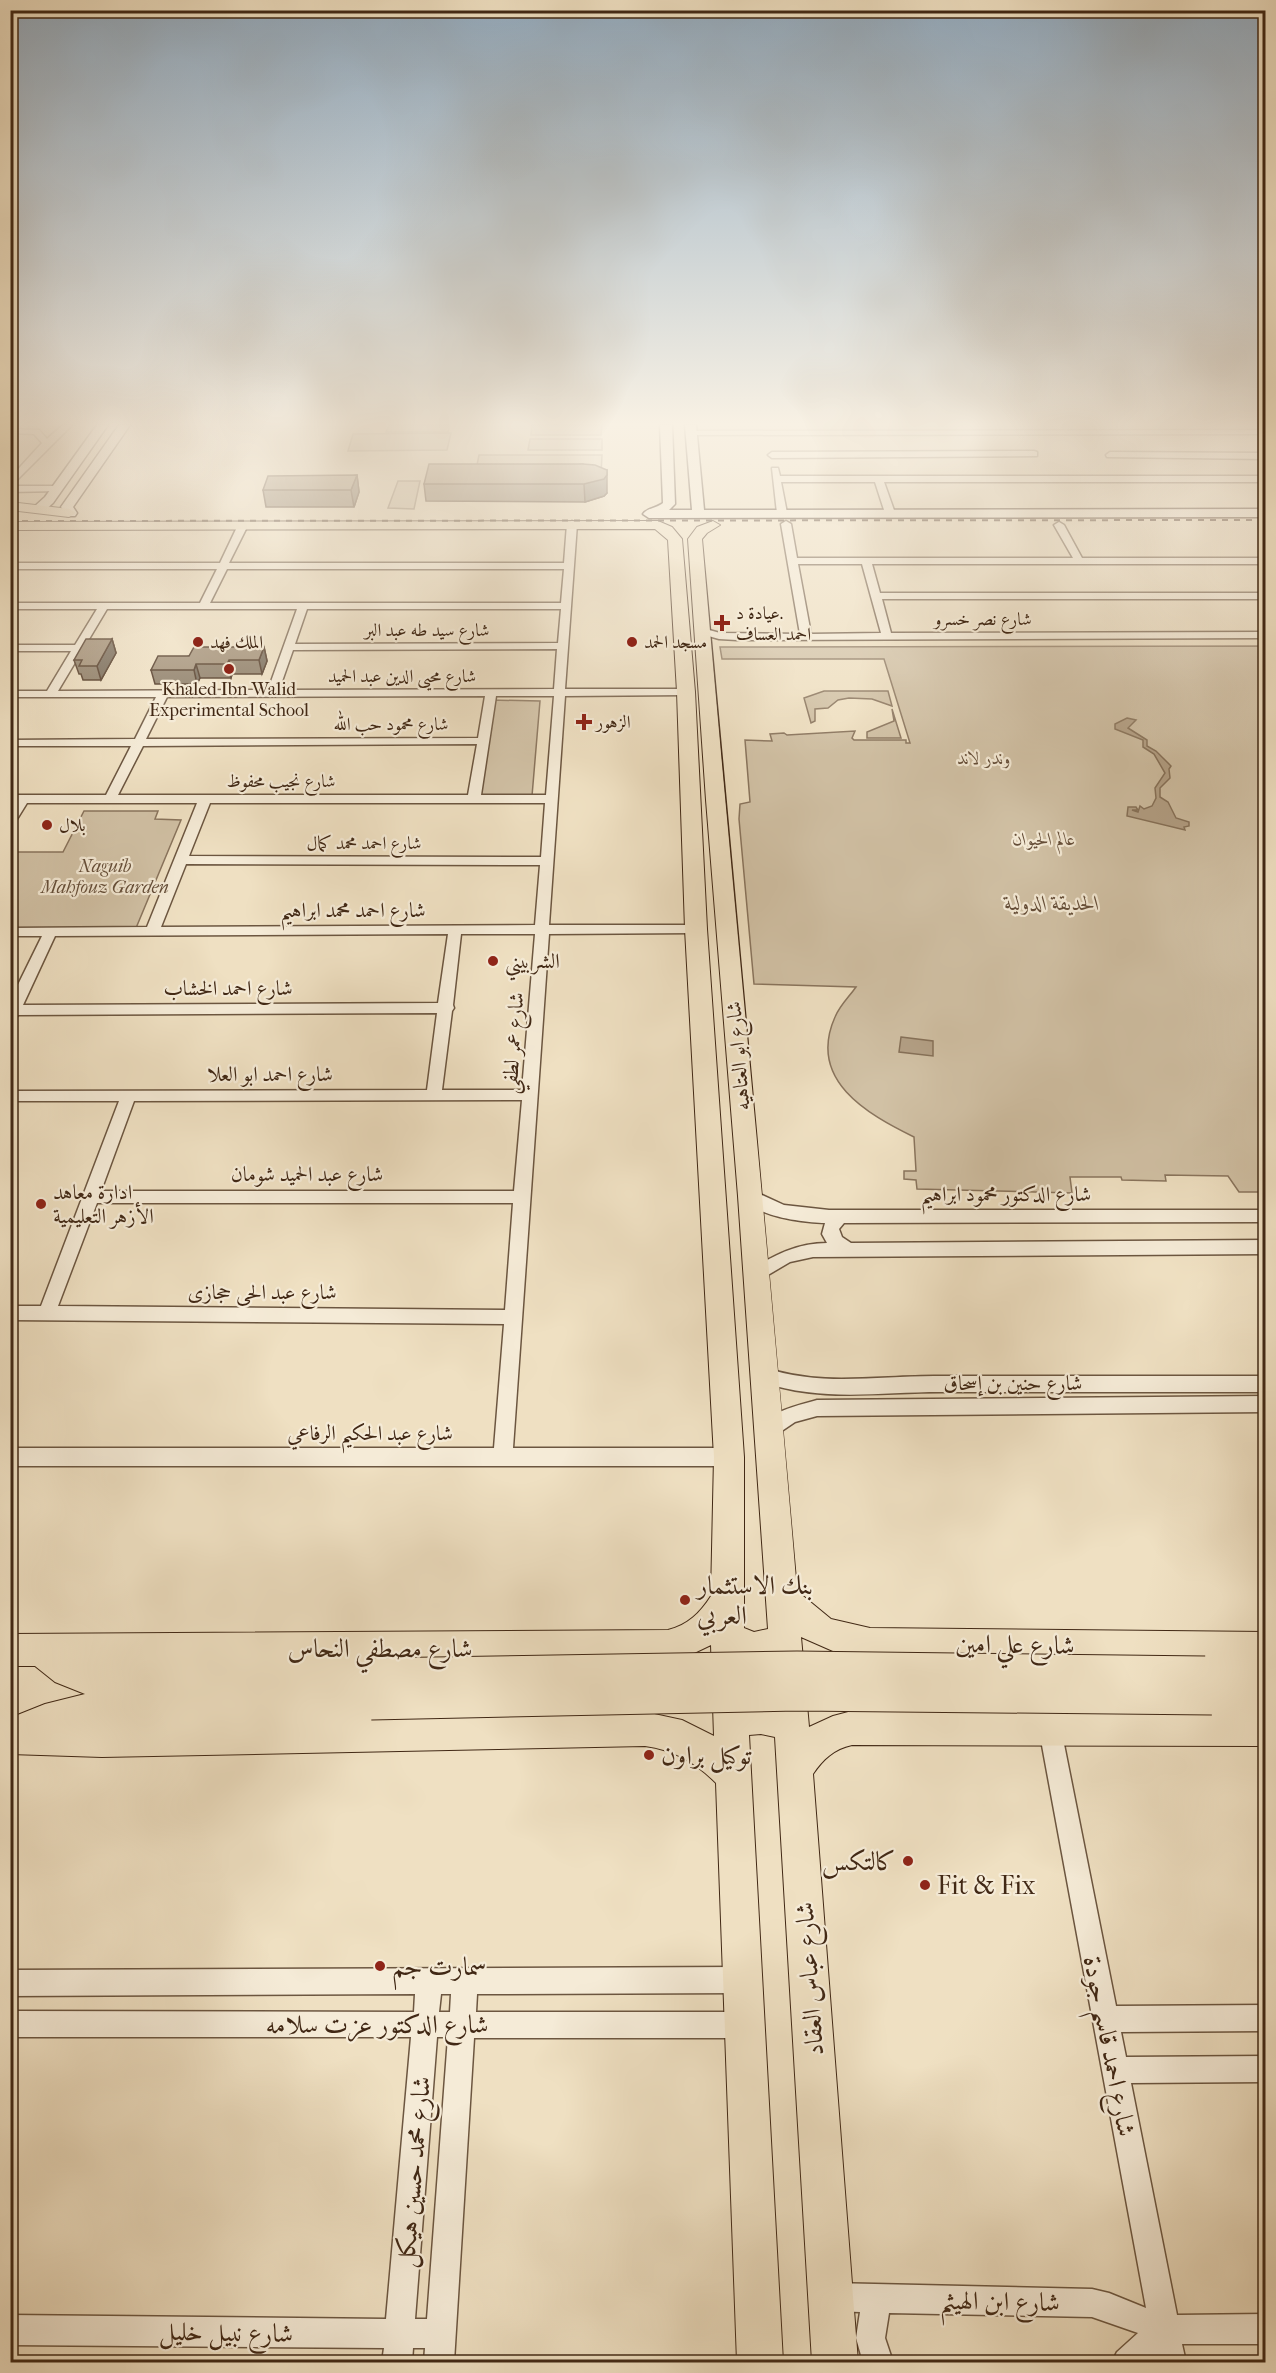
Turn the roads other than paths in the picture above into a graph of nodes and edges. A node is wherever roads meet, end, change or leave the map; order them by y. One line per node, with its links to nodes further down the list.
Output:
1 (237, 536): 12 (street)
2 (571, 536): 13 (street, شارع عمر لطفي)
3 (681, 536): 33 (main road, شارع ابو العتاهيه)
4 (683, 536): 25 (main road, شارع ابو العتاهيه)
5 (787, 536): 7 (street)
6 (1065, 536): 9 (street)
7 (792, 561): 8 (street); 22 (street)
8 (866, 561): 9 (street); 14 (street)
9 (1079, 561): 10 (street)
10 (1266, 561)
11 (10, 566): 12 (street)
12 (222, 566): 13 (street); 18 (street)
13 (569, 566): 20 (street, شارع عمر لطفي)
14 (876, 596): 15 (street); 23 (street)
15 (1266, 596)
16 (10, 606): 17 (street)
17 (104, 606): 18 (street); 29 (street)
18 (204, 606): 19 (street)
19 (303, 606): 20 (street); 30 (street)
20 (567, 606): 27 (street, شارع عمر لطفي)
21 (1266, 635): 23 (street, شارع نصر خسرو)
22 (806, 636): 23 (street, شارع نصر خسرو); 24 (street, شارع نصر خسرو)
23 (887, 636)
24 (737, 639): 25 (street, شارع نصر خسرو); 25 (street, شارع نصر خسرو); 26 (street, شارع نصر خسرو)
25 (703, 640): 61 (main road, شارع ابو العتاهيه)
26 (1266, 640)
27 (564, 646): 30 (street, شارع سيد طه عبد البر); 32 (street, شارع عمر لطفي)
28 (10, 648): 29 (street)
29 (77, 648): 36 (street)
30 (289, 648): 34 (street)
31 (491, 692): 32 (street, شارع محيى الدين عبد الحميد); 34 (street, شارع محيى الدين عبد الحميد); 38 (street)
32 (560, 692): 33 (street, شارع محيى الدين عبد الحميد); 45 (street, شارع عمر لطفي)
33 (686, 692): 49 (main road, شارع ابو العتاهيه)
34 (272, 693): 37 (street, شارع محيى الدين عبد الحميد)
35 (10, 694): 36 (street, شارع محيى الدين عبد الحميد)
36 (50, 694): 37 (street, شارع محيى الدين عبد الحميد)
37 (163, 694): 39 (street)
38 (483, 741): 39 (street, شارع محمود حب الله); 44 (street)
39 (138, 742): 40 (street, شارع محمود حب الله); 42 (street)
40 (10, 743)
41 (17, 799): 42 (street, شارع نجيب محفوظ); 46 (street)
42 (110, 799): 43 (street, شارع نجيب محفوظ)
43 (205, 799): 44 (street, شارع نجيب محفوظ); 47 (street)
44 (474, 799): 45 (street, شارع نجيب محفوظ)
45 (552, 799): 48 (street, شارع عمر لطفي)
46 (10, 821)
47 (181, 860): 48 (street, شارع احمد محمد كمال); 52 (street)
48 (547, 861): 51 (street, شارع عمر لطفي)
49 (696, 929): 51 (street, شارع احمد محمد ابراهيم); 80 (main road, شارع ابو العتاهيه)
50 (455, 930): 51 (street, شارع احمد محمد ابراهيم); 52 (street, شارع احمد محمد ابراهيم); 55 (street)
51 (543, 930): 59 (street, شارع عمر لطفي)
52 (152, 932): 54 (street, شارع احمد محمد ابراهيم)
53 (10, 933): 54 (street, شارع احمد محمد ابراهيم)
54 (50, 933): 56 (street)
55 (447, 1008): 56 (street, شارع احمد الخشاب); 57 (street)
56 (12, 1012)
57 (434, 1094): 58 (street, شارع احمد ابو العلا); 59 (street, شارع احمد ابو العلا)
58 (129, 1095): 60 (street, شارع احمد ابو العلا); 62 (street)
59 (530, 1095): 63 (street, شارع عمر لطفي)
60 (10, 1096)
61 (751, 1196): 65 (street, شارع الدكتور محمود ابراهيم); 68 (main road, شارع ابو العتاهيه)
62 (91, 1197): 63 (street, شارع عبد الحميد شومان); 70 (street)
63 (522, 1197): 71 (street, شارع عمر لطفي)
64 (1266, 1216): 65 (street, شارع الدكتور محمود ابراهيم)
65 (840, 1217): 67 (street)
66 (1266, 1246): 67 (street)
67 (845, 1248): 68 (street)
68 (756, 1275): 72 (main road, شارع ابو العتاهيه)
69 (10, 1313): 70 (street, شارع عبد الحى حجازى)
70 (47, 1313): 71 (street, شارع عبد الحى حجازى)
71 (513, 1317): 79 (street, شارع عمر لطفي)
72 (764, 1375): 74 (street, شارع حنين بن إسحاق); 77 (main road, شارع ابو العتاهيه)
73 (1266, 1384): 74 (street, شارع حنين بن إسحاق)
74 (813, 1387): 76 (street)
75 (1266, 1404): 76 (street, شارع حنين بن إسحاق)
76 (817, 1408): 77 (street, شارع حنين بن إسحاق)
77 (767, 1433): 81 (main road, شارع ابو العتاهيه)
78 (10, 1457): 79 (street, شارع عبد الحكيم الرفاعي)
79 (503, 1457): 80 (street, شارع عبد الحكيم الرفاعي)
80 (729, 1457): 82 (main road, شارع ابو العتاهيه)
81 (780, 1596): 84 (main road, شارع عباس العقاد); 85 (main road, شارع علي امين)
82 (728, 1597): 83 (main road); 86 (main road, شارع مصطفي النحاس)
83 (727, 1635): 84 (main road); 93 (main road)
84 (783, 1638): 94 (main road, شارع عباس العقاد)
85 (915, 1644): 87 (main road, شارع علي امين); 95 (main road)
86 (605, 1647): 88 (main road, شارع مصطفي النحاس); 98 (main road)
87 (1266, 1648)
88 (27, 1650): 91 (main road)
89 (1266, 1673): 90 (main road)
90 (1208, 1686): 91 (main road, bridge); 92 (main road)
91 (372, 1689): 99 (main road)
92 (1266, 1699)
93 (730, 1725): 94 (main road); 101 (main road)
94 (791, 1728): 100 (main road, شارع عباس العقاد)
95 (938, 1728): 96 (main road); 100 (main road)
96 (1050, 1729): 97 (main road); 107 (street, شارع احمد قاسم جودة)
97 (1266, 1729)
98 (597, 1730): 99 (main road); 101 (main road)
99 (10, 1737)
100 (795, 1773): 114 (main road, شارع عباس العقاد)
101 (732, 1774): 102 (main road)
102 (742, 1980): 104 (street, شارع الدكتور عزت سلامه); 111 (main road)
103 (429, 1982): 104 (street, شارع الدكتور عزت سلامه); 105 (street, شارع الدكتور عزت سلامه); 110 (street, شارع محمد حسين هيكل)
104 (465, 1982): 109 (street, شارع محمد حسين هيكل)
105 (10, 1983)
106 (1266, 2018): 107 (street)
107 (1104, 2019): 113 (street, شارع احمد قاسم جودة)
108 (10, 2024): 110 (street, شارع الدكتور عزت سلامه)
109 (462, 2024): 110 (street, شارع الدكتور عزت سلامه); 111 (street, شارع الدكتور عزت سلامه); 120 (street, شارع محمد حسين هيكل)
110 (425, 2025): 119 (street, شارع محمد حسين هيكل)
111 (744, 2025): 123 (main road)
112 (1266, 2069): 113 (street)
113 (1114, 2070): 118 (street, شارع احمد قاسم جودة)
114 (830, 2297): 115 (street, شارع ابن الهيثم); 124 (main road, شارع عباس العقاد)
115 (882, 2298): 118 (street, شارع ابن الهيثم); 125 (street)
116 (1266, 2329): 118 (street, شارع ابن الهيثم)
117 (10, 2330): 119 (street, شارع نبيل خليل)
118 (1165, 2330): 126 (street); 127 (street, شارع احمد قاسم جودة)
119 (400, 2333): 120 (street, شارع نبيل خليل); 121 (street, شارع محمد حسين هيكل)
120 (441, 2334): 122 (street, شارع محمد حسين هيكل)
121 (397, 2362)
122 (439, 2362)
123 (760, 2362)
124 (835, 2362)
125 (878, 2362)
126 (1127, 2362)
127 (1171, 2362)

